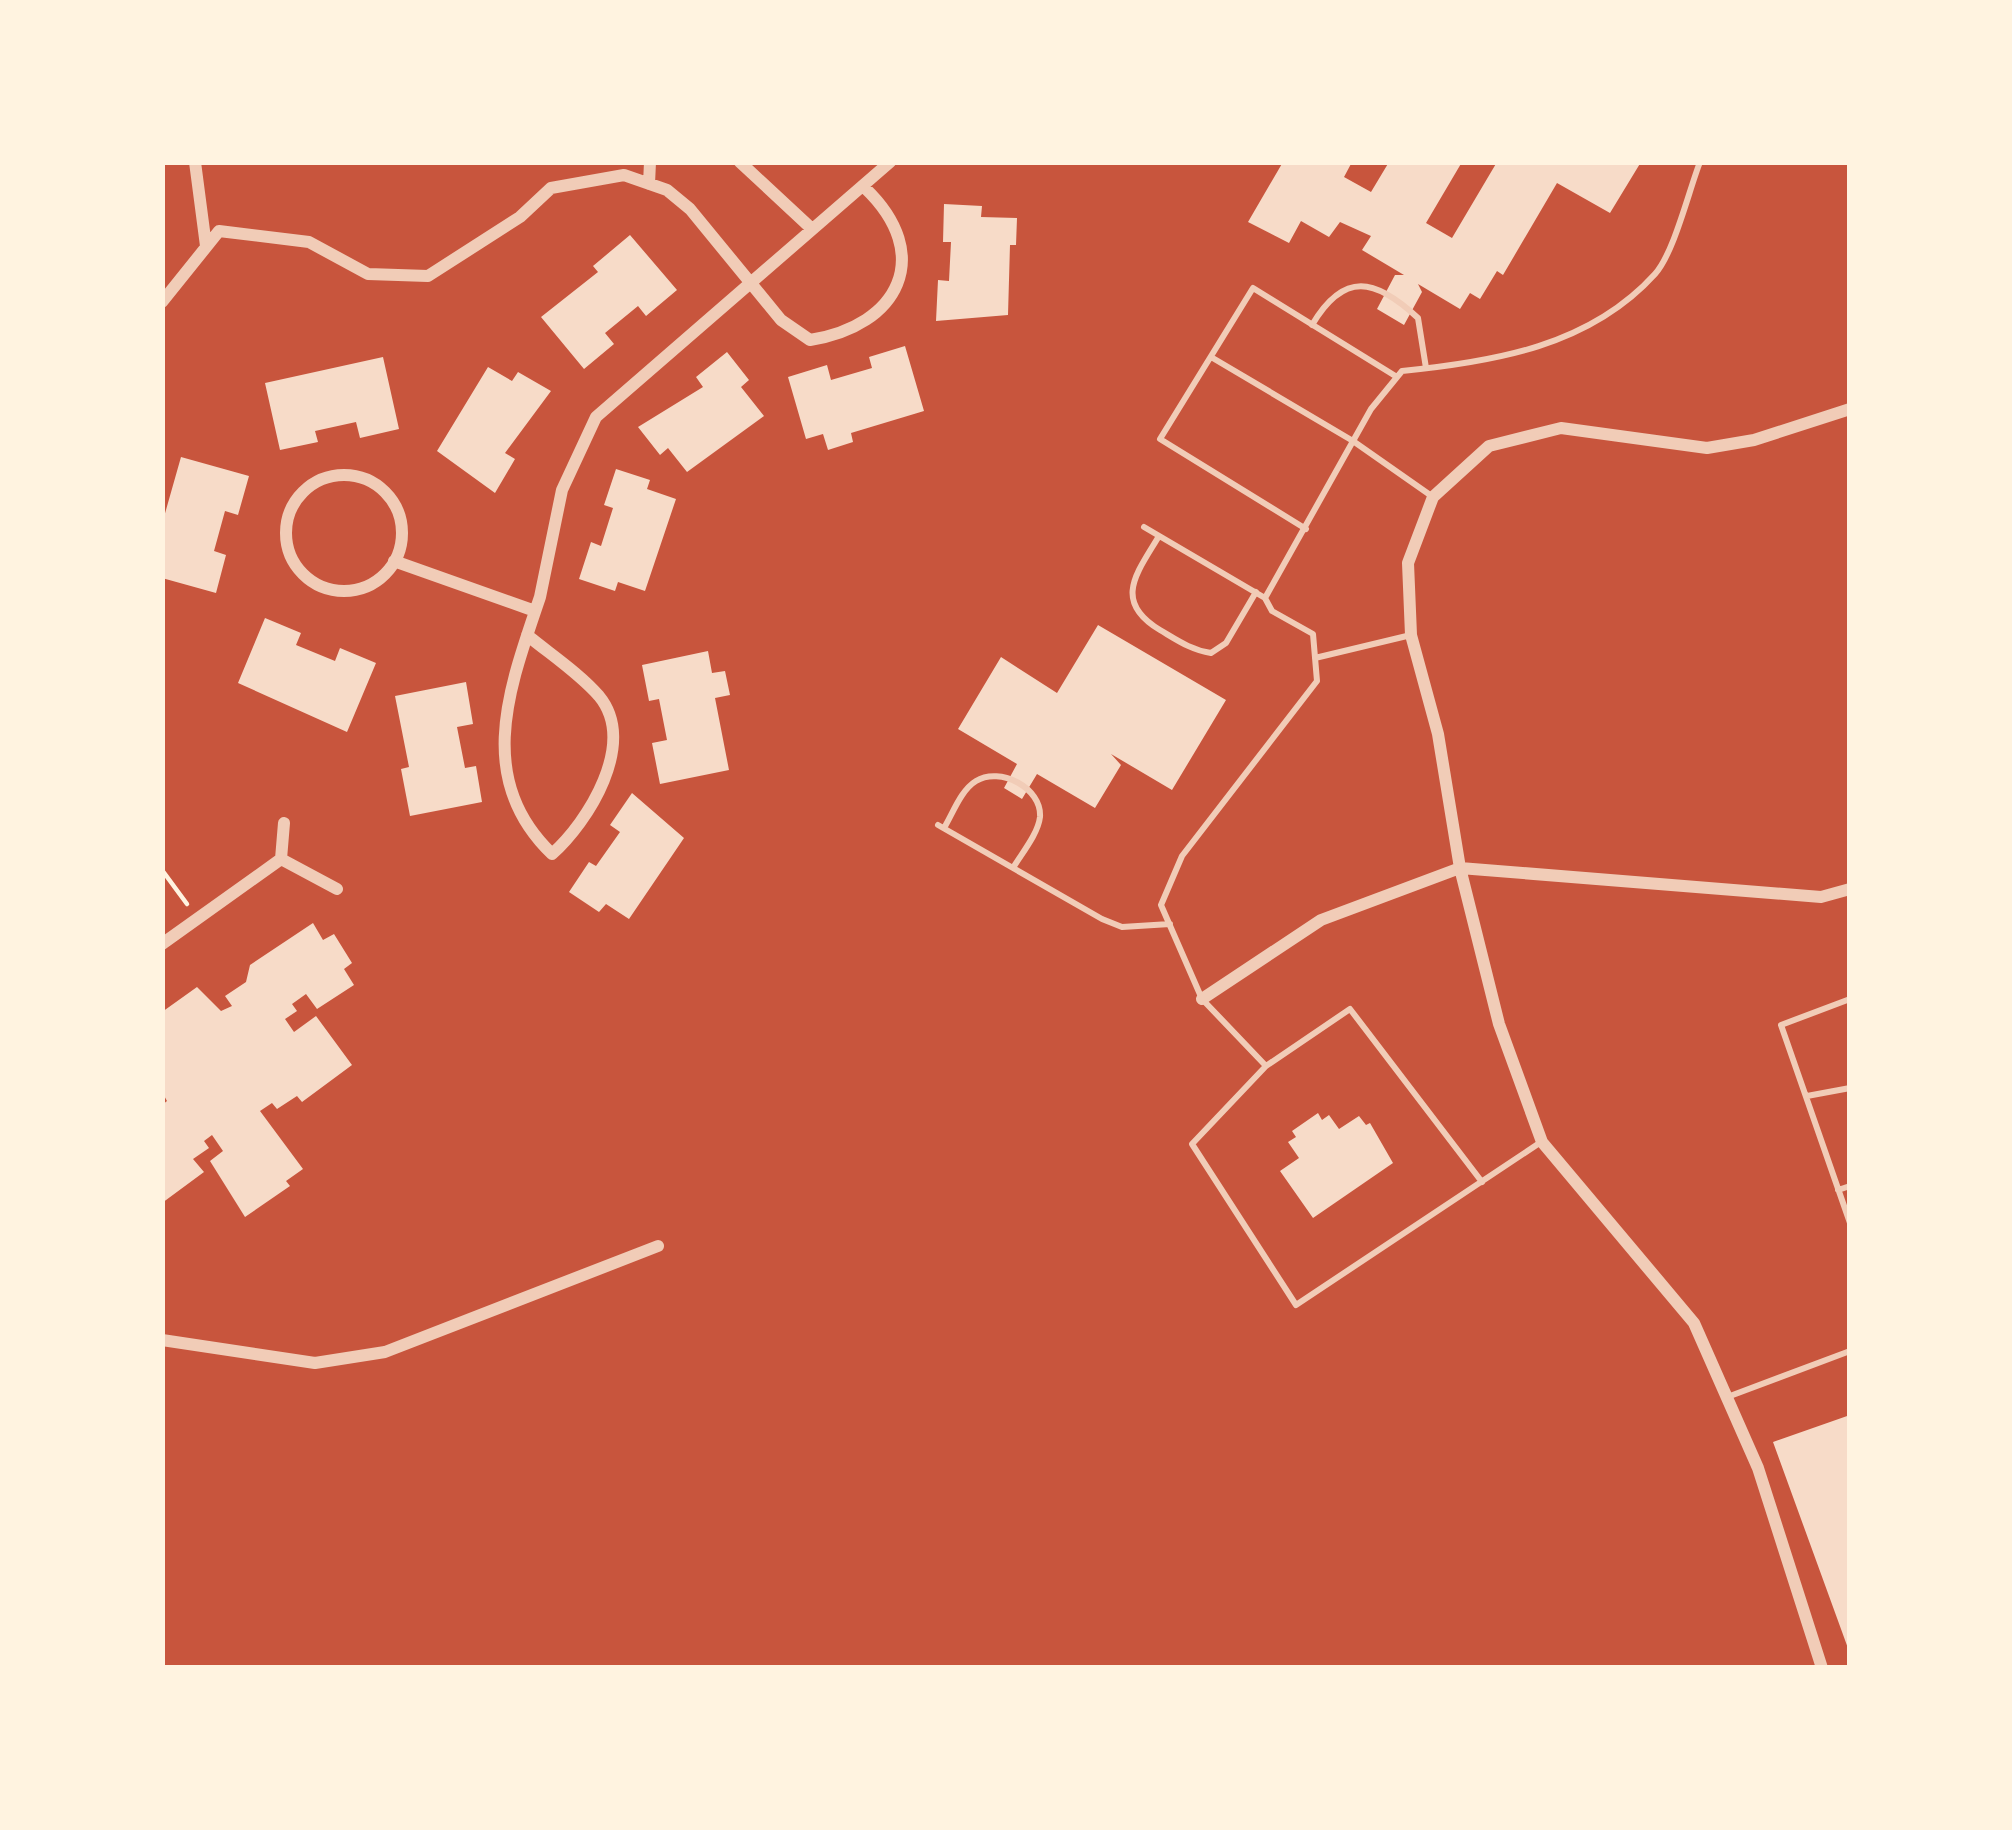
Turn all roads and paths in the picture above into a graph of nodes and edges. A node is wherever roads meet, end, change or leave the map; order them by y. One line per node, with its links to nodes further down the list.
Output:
1 (195, 162): 9 (street)
2 (650, 162): 6 (street)
3 (740, 162): 8 (street)
4 (890, 162): 7 (street)
5 (1700, 162): 14 (lane)
6 (650, 184): 9 (street); 10 (street)
7 (865, 188): 8 (street); 10 (street)
8 (812, 229): 10 (street)
9 (206, 246): 11 (street)
10 (752, 284): 25 (street)
11 (162, 302)
12 (1312, 325): 13 (lane); 14 (lane); 15 (lane)
13 (1210, 357): 17 (lane); 20 (lane)
14 (1426, 368): 15 (lane)
15 (1397, 376): 17 (lane)
16 (1850, 409): 18 (street)
17 (1354, 441): 18 (lane); 20 (lane)
18 (1433, 497): 27 (street)
19 (1144, 527): 21 (lane)
20 (1306, 529): 24 (lane)
21 (1159, 536): 23 (lane); 23 (lane)
22 (394, 561): 22 (street); 25 (street)
23 (1256, 592): 24 (lane)
24 (1265, 598): 28 (lane)
25 (535, 611): 26 (street)
26 (527, 634): 26 (street)
27 (1411, 635): 28 (lane); 32 (street)
28 (1315, 658): 37 (lane)
29 (284, 823): 30 (street)
30 (281, 859): 34 (street); 36 (street)
31 (1013, 868): 31 (lane); 37 (lane)
32 (1460, 868): 35 (street); 39 (street); 44 (street)
33 (162, 870): 36 (path)
34 (338, 889)
35 (1850, 889)
36 (196, 919): 38 (street)
37 (1170, 925): 39 (lane)
38 (162, 944)
39 (1202, 999): 41 (lane)
40 (1850, 999): 43 (lane)
41 (1266, 1066): 45 (lane); 45 (lane)
42 (1850, 1088): 43 (lane)
43 (1806, 1097): 47 (lane)
44 (1542, 1142): 45 (lane); 52 (street)
45 (1482, 1182)
46 (1850, 1186): 47 (lane)
47 (1838, 1190): 48 (lane)
48 (1850, 1223)
49 (658, 1246): 50 (street)
50 (162, 1340)
51 (1850, 1351): 52 (lane)
52 (1730, 1396): 53 (street)
53 (1822, 1668)

